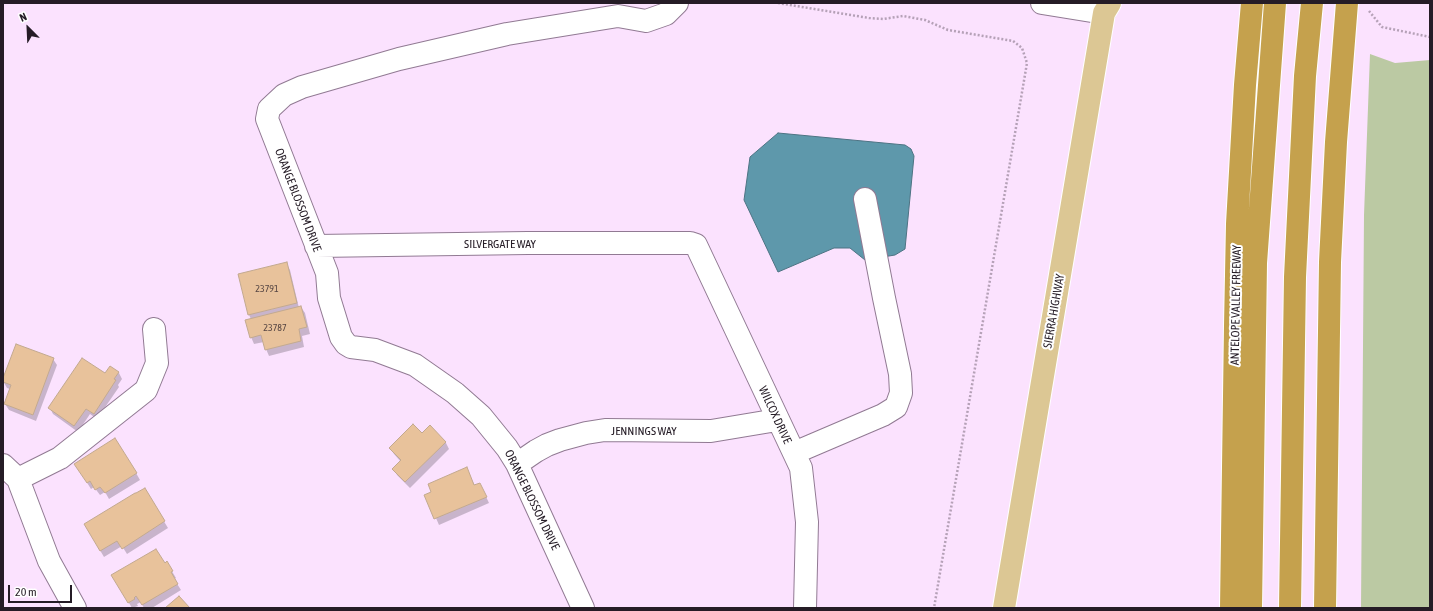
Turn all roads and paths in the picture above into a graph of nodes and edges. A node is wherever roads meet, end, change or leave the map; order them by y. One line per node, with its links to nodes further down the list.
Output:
1 (677, 3): 13 (street, ORANGE BLOSSOM DRIVE)
2 (778, 3): 22 (path)
3 (1042, 3): 8 (street)
4 (1252, 3): 24 (highway, ANTELOPE VALLEY FREEWAY)
5 (1275, 3): 25 (highway)
6 (1312, 3): 26 (highway)
7 (1347, 3): 27 (highway)
8 (1105, 6): 23 (main road, SIERRA HIGHWAY)
9 (1367, 9): 10 (path)
10 (1430, 37)
11 (865, 199): 16 (street)
12 (684, 243): 13 (street, SILVERGATE WAY); 15 (street, WILCOX DRIVE)
13 (316, 246): 17 (street, ORANGE BLOSSOM DRIVE)
14 (154, 329): 18 (street)
15 (778, 420): 16 (street, WILCOX DRIVE); 17 (street, JENNINGS WAY)
16 (794, 454): 21 (street, WILCOX DRIVE)
17 (517, 464): 20 (street, ORANGE BLOSSOM DRIVE)
18 (11, 472): 19 (street)
19 (75, 608)
20 (583, 608)
21 (805, 608)
22 (934, 608)
23 (1004, 608)
24 (1231, 608)
25 (1251, 608)
26 (1290, 608)
27 (1325, 608)

